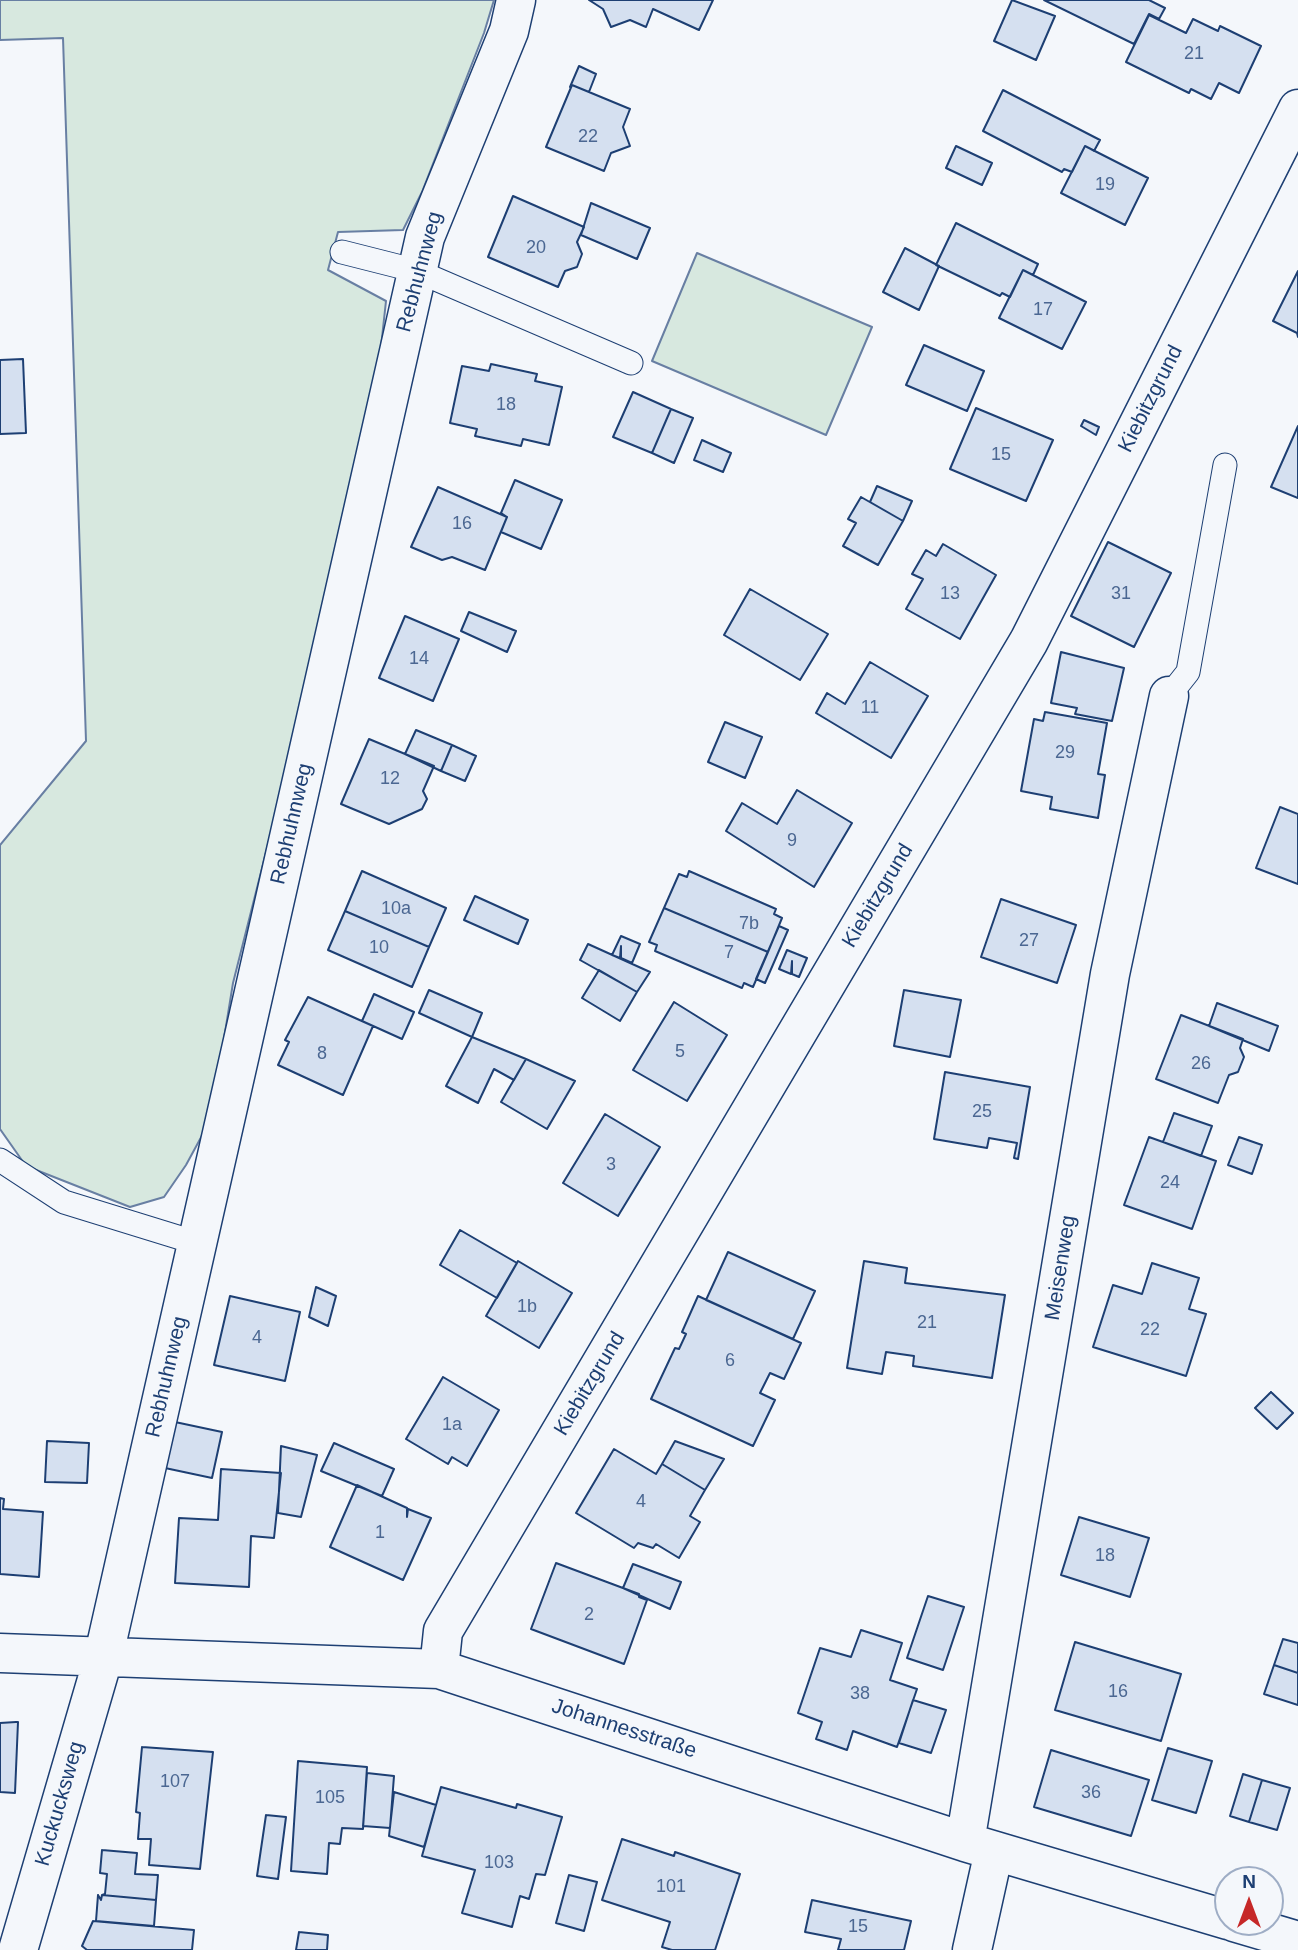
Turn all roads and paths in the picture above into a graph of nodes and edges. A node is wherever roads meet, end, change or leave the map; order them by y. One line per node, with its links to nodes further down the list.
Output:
1 (516, 0): 4 (street, Rebhuhnweg)
2 (1298, 109): 12 (street, Kiebitzgrund)
3 (342, 252): 4 (lane)
4 (417, 271): 5 (lane); 9 (street, Rebhuhnweg)
5 (631, 363)
6 (1225, 465): 7 (lane)
7 (1169, 696): 13 (street, Meisenweg)
8 (0, 1160): 9 (lane)
9 (197, 1244): 11 (street, Rebhuhnweg)
10 (0, 1653): 11 (street, Johannesstraße)
11 (103, 1659): 12 (street, Johannesstraße); 17 (street, Kuckucksweg)
12 (439, 1669): 13 (street, Johannesstraße)
13 (980, 1846): 14 (street, Johannesstraße); 18 (street, Meisenweg)
14 (1214, 1916)
15 (1281, 1936): 16 (street)
16 (1298, 1941)
17 (18, 1950)
18 (972, 1950)

